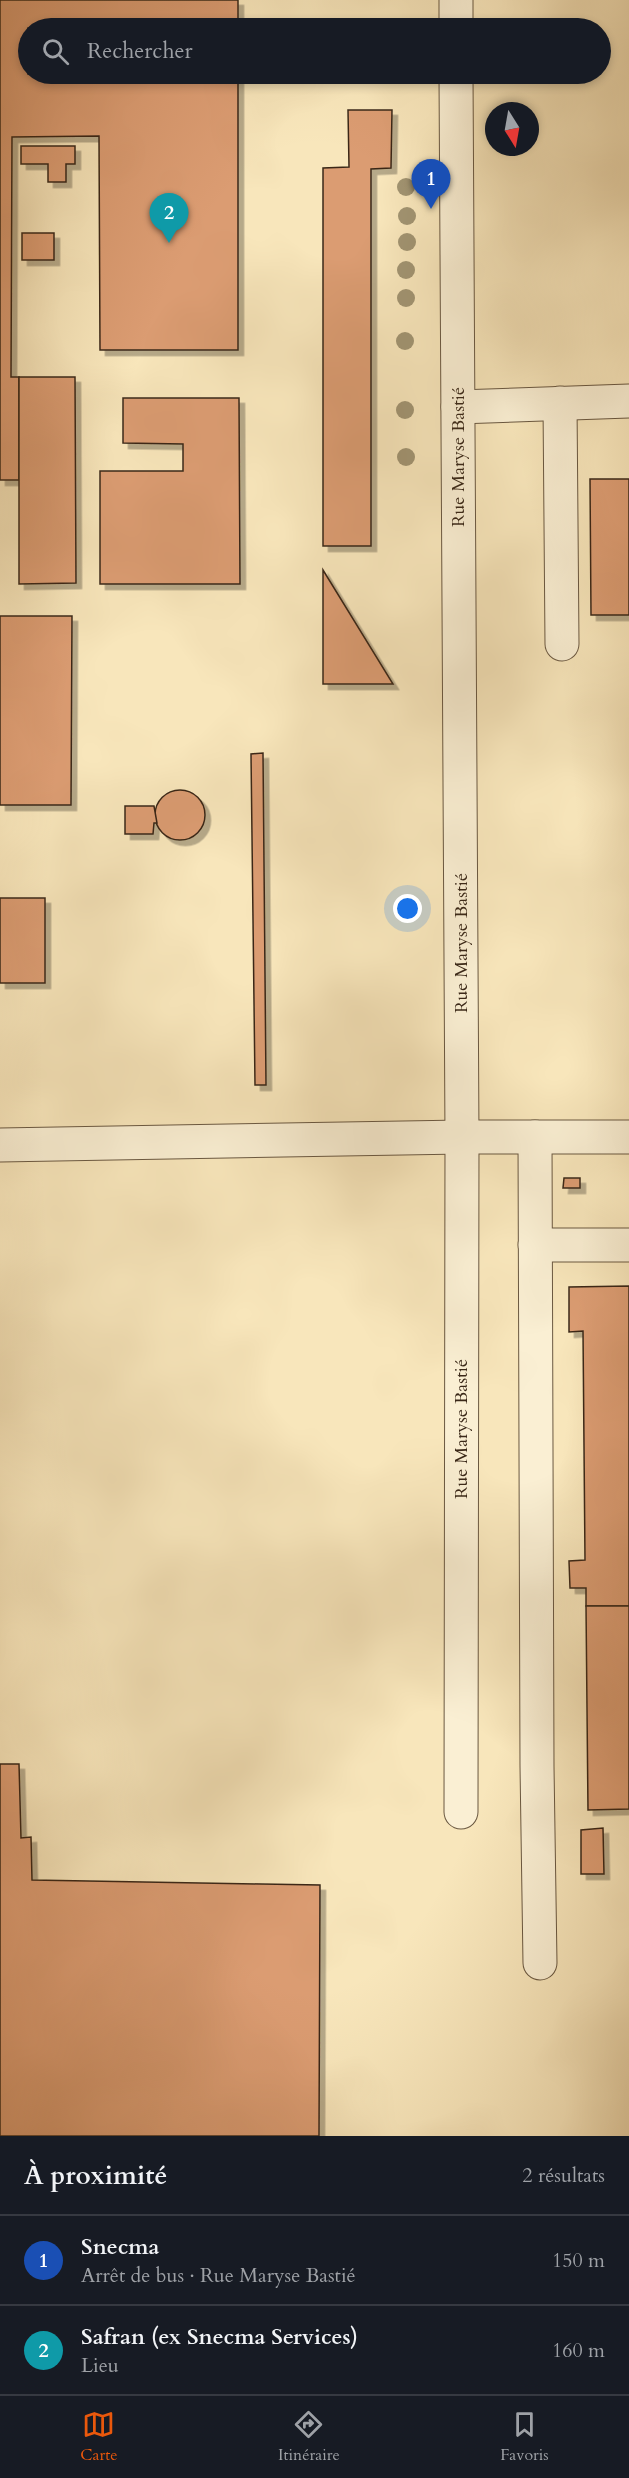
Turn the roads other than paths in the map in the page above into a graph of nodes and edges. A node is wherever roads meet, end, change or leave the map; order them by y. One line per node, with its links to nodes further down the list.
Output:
1 (456, 0): 2 (street)
2 (456, 18)
3 (456, 84): 6 (street, Rue Maryse Bastié)
4 (629, 401): 5 (street)
5 (560, 403): 6 (street); 7 (street)
6 (458, 407): 8 (street, Rue Maryse Bastié)
7 (562, 644)
8 (462, 1137): 9 (street); 11 (street); 14 (street, Rue Maryse Bastié)
9 (535, 1137): 10 (street); 12 (street)
10 (629, 1137)
11 (0, 1144)
12 (535, 1245): 13 (street); 15 (street)
13 (629, 1245)
14 (461, 1812)
15 (540, 1963)

